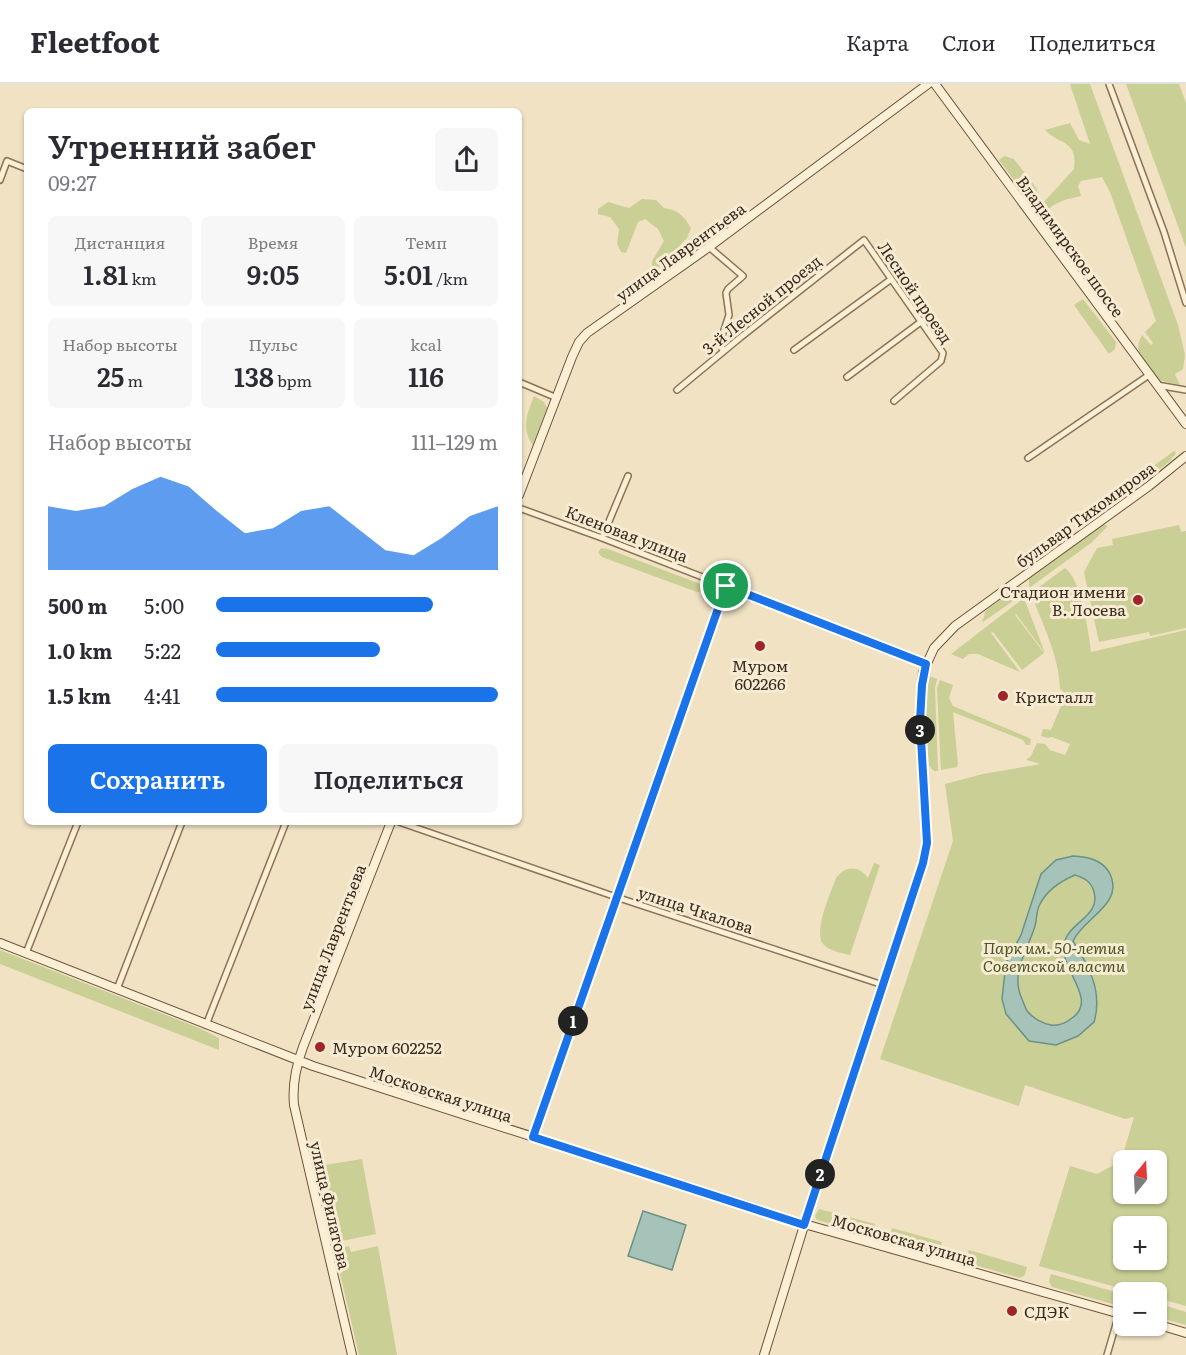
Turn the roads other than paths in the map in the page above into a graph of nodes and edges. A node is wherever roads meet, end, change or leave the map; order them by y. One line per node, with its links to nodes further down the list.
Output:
1 (928, 84): 7 (street, улица Лаврентьева)
2 (935, 84): 13 (street, Владимирское шоссе)
3 (1110, 84): 9 (street)
4 (24, 168): 5 (street)
5 (0, 180)
6 (864, 240): 8 (street, Лесной проезд); 12 (street, 3-й Лесной проезд)
7 (709, 247): 12 (street); 19 (street, улица Лаврентьева)
8 (891, 280): 10 (street, Лесной проезд); 11 (street)
9 (1186, 303)
10 (921, 321): 14 (street); 20 (street, Лесной проезд)
11 (794, 350)
12 (723, 351): 17 (street, 3-й Лесной проезд)
13 (1149, 375): 16 (street, Владимирское шоссе); 23 (street)
14 (847, 376)
15 (522, 383): 19 (street)
16 (1157, 385): 18 (street); 21 (street, Владимирское шоссе)
17 (677, 390)
18 (1186, 390)
19 (556, 398): 25 (street, улица Лаврентьева)
20 (894, 401)
21 (1186, 424)
22 (1186, 456): 29 (street, бульвар Тихомирова)
23 (1028, 458)
24 (628, 476): 27 (street)
25 (522, 487)
26 (522, 509): 27 (street, Кленовая улица)
27 (602, 538): 28 (street, Кленовая улица)
28 (726, 586): 29 (street, Кленовая улица); 35 (street)
29 (926, 664): 38 (street, бульвар Тихомирова)
30 (77, 825): 37 (street)
31 (181, 825): 39 (street)
32 (285, 825): 40 (street)
33 (390, 825): 41 (street, улица Лаврентьева)
34 (408, 825): 35 (street, улица Чкалова)
35 (616, 897): 38 (street, улица Чкалова); 42 (street)
36 (0, 943): 37 (street, Московская улица)
37 (26, 953): 39 (street, Московская улица)
38 (883, 984): 43 (street, бульвар Тихомирова)
39 (117, 989): 40 (street, Московская улица)
40 (206, 1025): 41 (street, Московская улица)
41 (298, 1061): 42 (street, Московская улица); 48 (street, улица Филатова)
42 (533, 1137): 43 (street, Московская улица)
43 (804, 1225): 44 (street, Московская улица); 49 (street, бульвар Тихомирова)
44 (1113, 1312)
45 (1167, 1327): 46 (street)
46 (1186, 1333)
47 (1113, 1336): 50 (street)
48 (352, 1355)
49 (764, 1355)
50 (1107, 1355)

